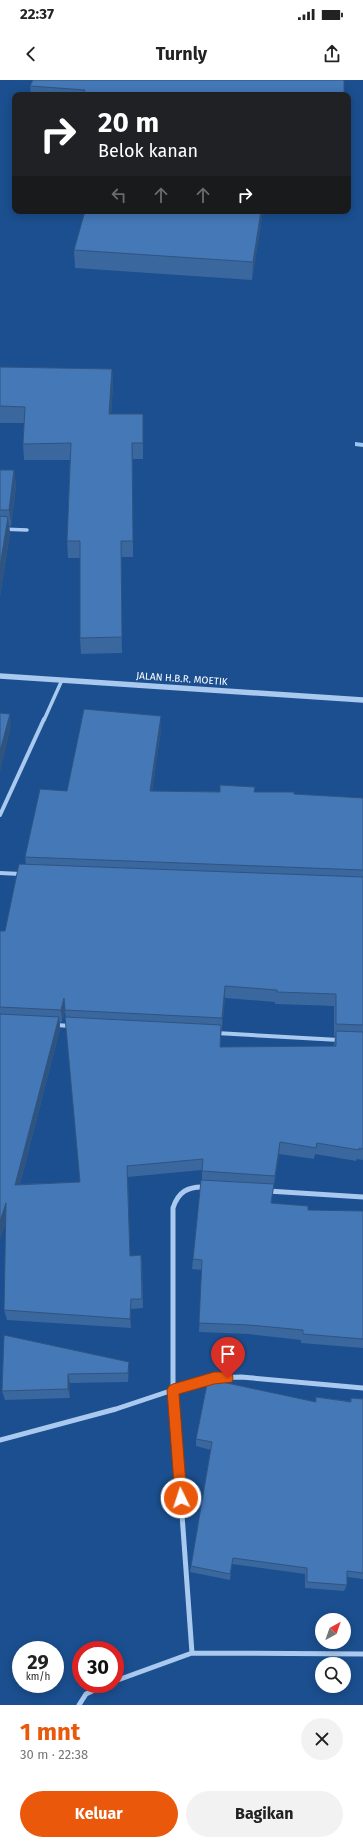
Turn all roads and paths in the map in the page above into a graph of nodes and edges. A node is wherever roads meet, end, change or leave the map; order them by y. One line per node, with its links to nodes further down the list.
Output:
1 (0, 529): 2 (street)
2 (27, 530)
3 (0, 676): 4 (street, JALAN H.B.R. MOETIK)
4 (62, 680): 5 (street, JALAN H.B.R. MOETIK); 6 (street)
5 (363, 700)
6 (0, 815)
7 (0, 873): 8 (street)
8 (24, 874)
9 (47, 1024): 10 (street)
10 (79, 1026)
11 (213, 1033): 12 (street)
12 (347, 1041)
13 (214, 1187): 17 (street)
14 (261, 1190): 15 (street)
15 (363, 1197)
16 (363, 1388): 17 (street)
17 (173, 1390): 18 (street); 19 (street)
18 (0, 1440)
19 (192, 1653): 20 (street); 21 (street)
20 (363, 1654)
21 (124, 1678)
22 (87, 1693): 23 (street)
23 (79, 1705)

